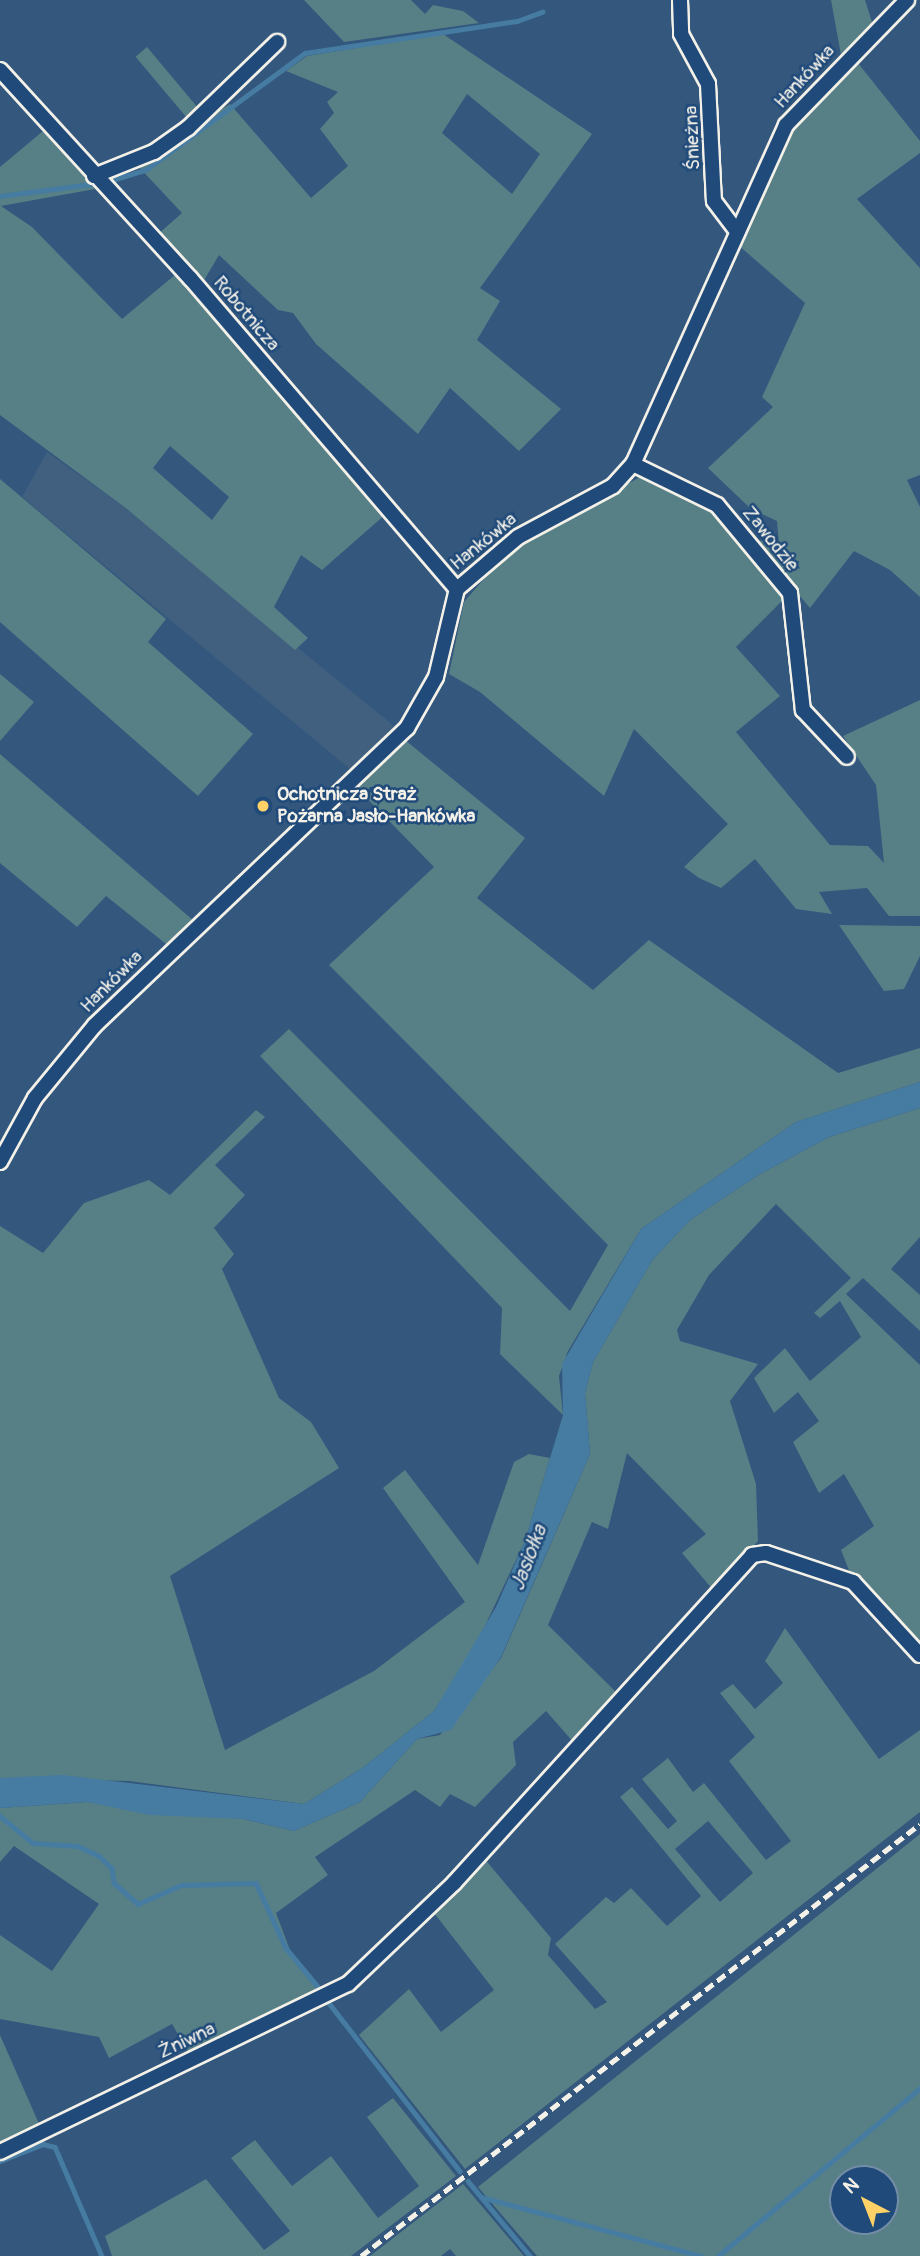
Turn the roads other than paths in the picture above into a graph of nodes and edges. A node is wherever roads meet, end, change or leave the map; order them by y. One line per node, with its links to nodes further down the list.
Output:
1 (680, 0): 6 (street, Śnieżna)
2 (907, 0): 6 (street, Hankówka)
3 (277, 42): 5 (street)
4 (0, 69): 5 (street, Robotnicza)
5 (94, 176): 8 (street, Robotnicza)
6 (737, 233): 7 (street, Hankówka)
7 (633, 464): 8 (street, Hankówka); 9 (street, Zawodzie)
8 (457, 589): 10 (street, Hankówka)
9 (847, 757)
10 (0, 1162)
11 (920, 1655): 12 (street, Żniwna)
12 (0, 2152)

